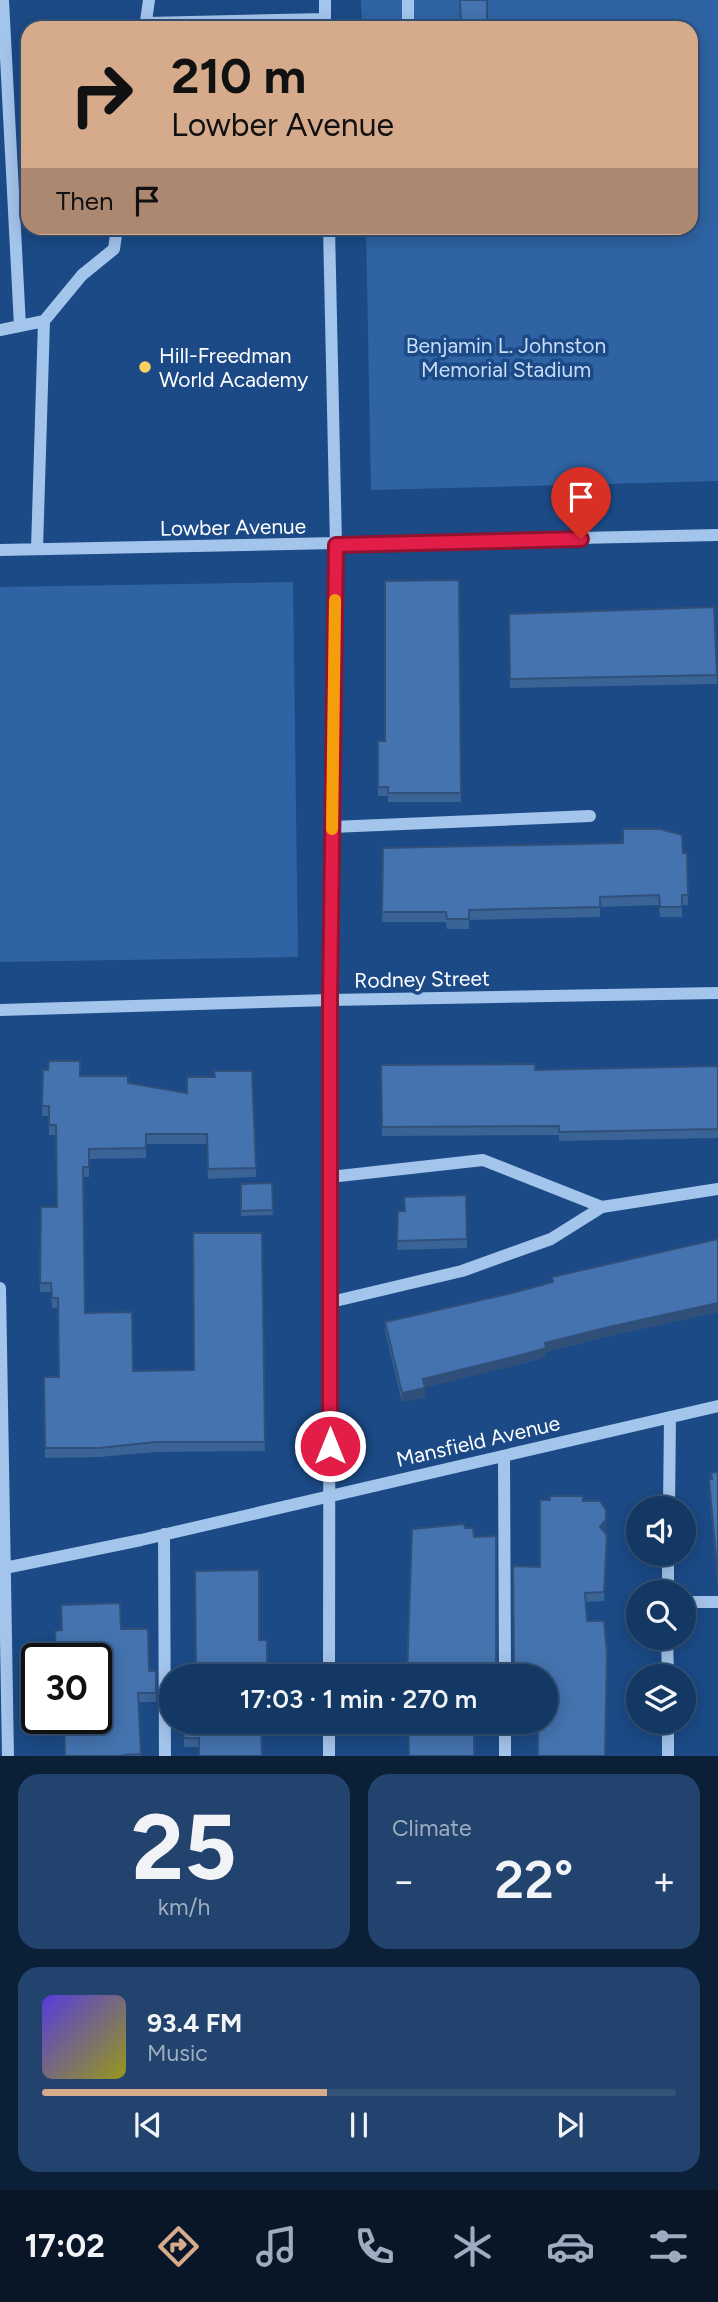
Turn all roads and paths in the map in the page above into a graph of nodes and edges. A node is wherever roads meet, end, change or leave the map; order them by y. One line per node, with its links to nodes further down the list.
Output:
1 (3, 0): 11 (street)
2 (149, 0): 5 (street)
3 (325, 0): 6 (street)
4 (408, 0): 7 (street)
5 (146, 21)
6 (325, 21)
7 (408, 21)
8 (116, 235): 10 (street)
9 (329, 235): 14 (street)
10 (44, 321): 11 (street); 15 (street)
11 (20, 326): 12 (street)
12 (0, 330)
13 (718, 535): 14 (street, Lowber Avenue)
14 (336, 545): 15 (street, Lowber Avenue); 18 (street)
15 (37, 549): 16 (street, Lowber Avenue)
16 (0, 550)
17 (590, 816): 18 (street)
18 (332, 827): 20 (street)
19 (718, 993): 20 (street, Rodney Street)
20 (330, 1000): 21 (street, Rodney Street); 22 (street)
21 (0, 1010)
22 (330, 1177): 24 (street); 26 (street)
23 (718, 1189): 24 (street)
24 (602, 1207): 26 (street)
25 (0, 1288): 33 (street)
26 (331, 1302): 30 (street)
27 (718, 1406): 28 (street, Mansfield Avenue)
28 (670, 1417): 29 (street, Mansfield Avenue); 31 (street)
29 (504, 1457): 30 (street, Mansfield Avenue); 37 (street)
30 (330, 1493): 32 (street, Mansfield Avenue); 36 (street)
31 (669, 1496)
32 (164, 1534): 33 (street, Mansfield Avenue); 42 (street)
33 (3, 1568): 41 (street)
34 (696, 1602): 35 (street)
35 (718, 1602)
36 (329, 1664)
37 (505, 1664)
38 (329, 1734): 43 (street)
39 (505, 1734): 44 (street)
40 (668, 1734): 45 (street)
41 (8, 1756)
42 (165, 1756)
43 (329, 1756)
44 (505, 1756)
45 (668, 1756)

